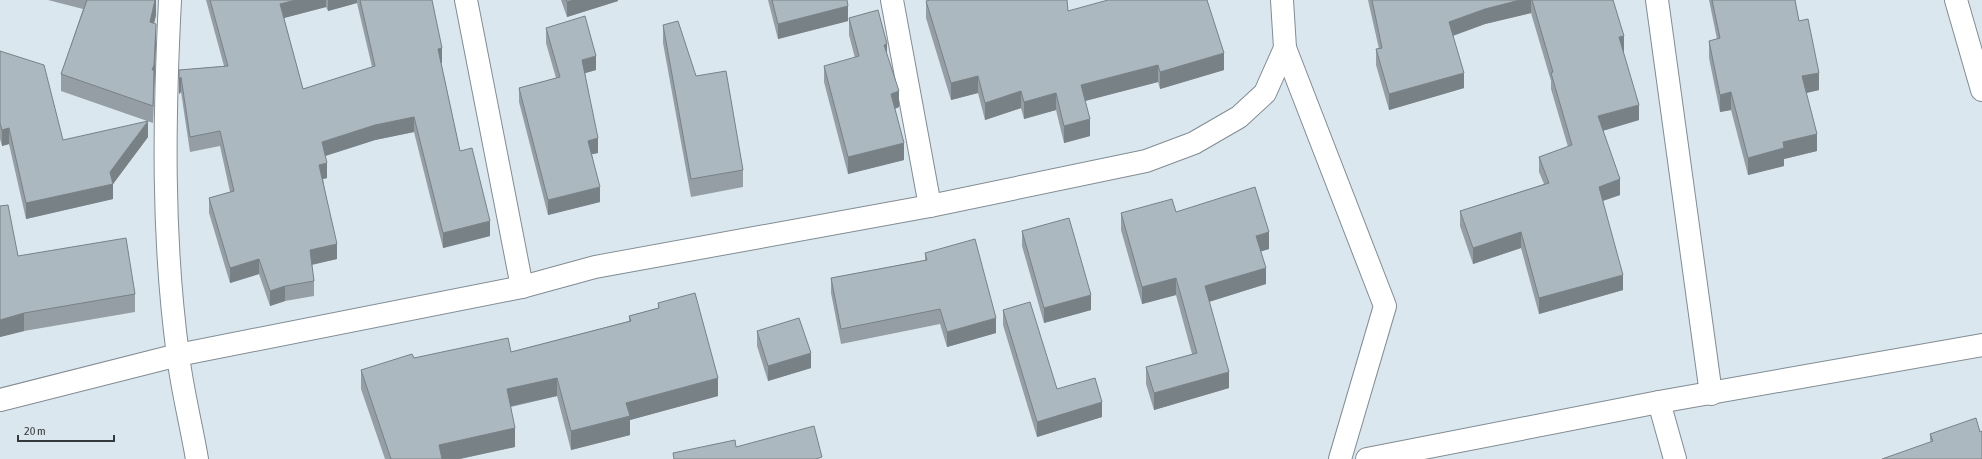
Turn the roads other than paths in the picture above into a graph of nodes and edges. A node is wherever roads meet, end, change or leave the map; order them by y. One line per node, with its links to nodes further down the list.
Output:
1 (170, 0): 12 (street)
2 (466, 0): 10 (street)
3 (892, 0): 9 (street)
4 (1282, 0): 7 (street)
5 (1657, 0): 13 (street)
6 (1956, 0): 8 (street)
7 (1285, 48): 9 (street); 17 (street)
8 (1982, 90)
9 (930, 206): 10 (street)
10 (522, 286): 12 (street)
11 (1982, 345): 13 (street)
12 (178, 355): 14 (street); 16 (street)
13 (1711, 394): 15 (street)
14 (0, 400)
15 (1659, 402): 18 (street); 19 (street)
16 (197, 459)
17 (1340, 459)
18 (1367, 459)
19 (1675, 459)

